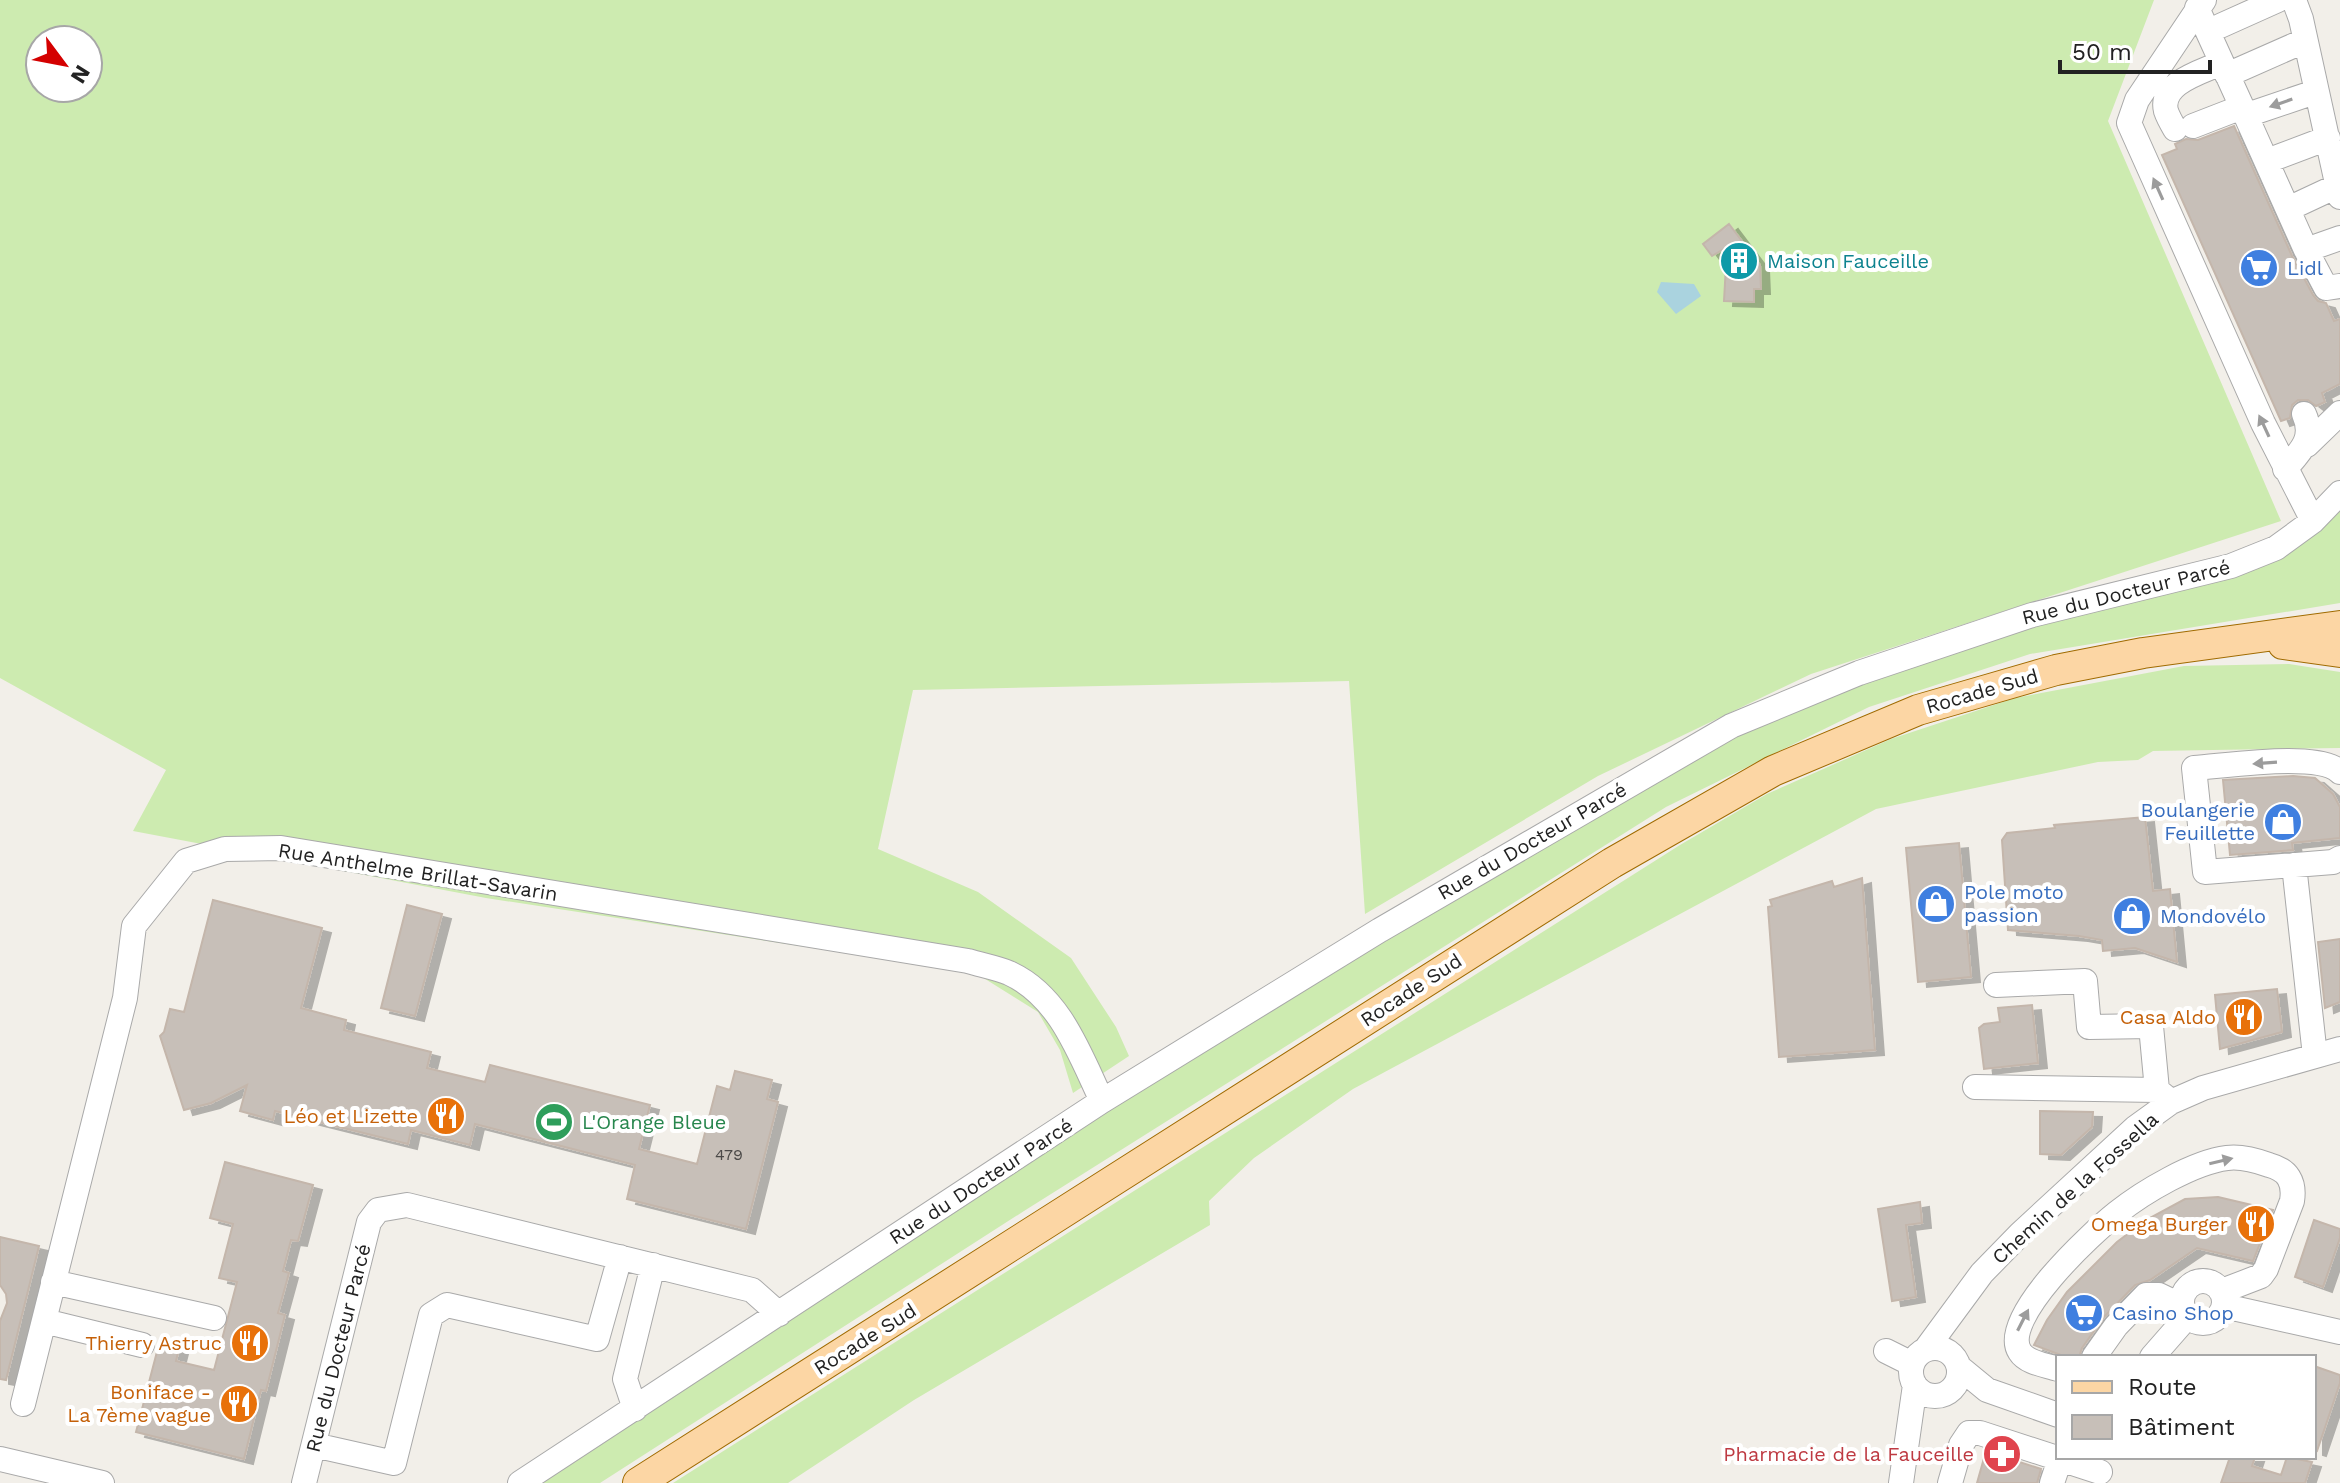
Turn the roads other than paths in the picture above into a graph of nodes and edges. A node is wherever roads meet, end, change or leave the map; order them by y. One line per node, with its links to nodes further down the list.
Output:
1 (2278, 0): 4 (street)
2 (2294, 0): 6 (street)
3 (2201, 4): 4 (street); 5 (street)
4 (2215, 32): 5 (street); 7 (street)
5 (2183, 34): 20 (street, one-way to 5)
6 (2304, 41): 7 (street); 8 (street)
7 (2224, 69): 9 (street); 9 (street)
8 (2315, 92): 9 (street, one-way to 9); 10 (street)
9 (2244, 111): 11 (street)
10 (2328, 138): 11 (street); 12 (street)
11 (2267, 161): 13 (street)
12 (2338, 192): 13 (street)
13 (2288, 209): 15 (street)
14 (2340, 238): 15 (street)
15 (2306, 250): 16 (street)
16 (2340, 286)
17 (2340, 413): 19 (street)
18 (2304, 414): 19 (street)
19 (2307, 445): 20 (street)
20 (2285, 469): 22 (street)
21 (2340, 493): 22 (street, Rue du Docteur Parcé)
22 (2313, 521): 34 (street, Rue du Docteur Parcé)
23 (2340, 626): 24 (main road)
24 (2245, 640): 25 (main road); 66 (main road, Rocade Sud)
25 (2340, 652)
26 (2340, 772): 28 (street, one-way to 28)
27 (2340, 858): 28 (street)
28 (2294, 865): 31 (street)
29 (1996, 985): 33 (street)
30 (2340, 1049): 31 (street, Chemin de la Fossella)
31 (2315, 1056): 33 (street, Chemin de la Fossella)
32 (1975, 1087): 33 (street)
33 (2164, 1096): 39 (street, Chemin de la Fossella)
34 (1102, 1101): 37 (street, Rue Anthelme Brillat-Savarin); 41 (street, Rue du Docteur Parcé)
35 (620, 1257): 36 (street, Rue du Docteur Parcé); 57 (street); 57 (street, Rue du Docteur Parcé)
36 (653, 1265): 41 (street, Rue du Docteur Parcé); 55 (street)
37 (53, 1282): 42 (street); 43 (street, Rue Anthelme Brillat-Savarin)
38 (2223, 1299): 40 (street); 40 (street); 44 (street); 51 (street, one-way to 38)
39 (1961, 1303): 49 (street, Chemin de la Fossella); 50 (street, Chemin de la Fossella)
40 (2185, 1311): 47 (street); 48 (street)
41 (779, 1314): 55 (street, Rue du Docteur Parcé)
42 (214, 1318)
43 (44, 1321): 45 (street); 54 (street, Rue Anthelme Brillat-Savarin)
44 (2340, 1332)
45 (142, 1345)
46 (1886, 1351): 50 (street)
47 (2095, 1355)
48 (2153, 1355)
49 (1956, 1361): 50 (street); 52 (street); 53 (street)
50 (1918, 1366): 53 (street); 62 (street, Chemin de la Fossella)
51 (2056, 1368)
52 (1987, 1390): 53 (street); 56 (street)
53 (1944, 1394): 62 (street, Chemin de la Fossella)
54 (23, 1404)
55 (635, 1409): 65 (street, Rue du Docteur Parcé)
56 (2056, 1414)
57 (314, 1445): 64 (street, Rue du Docteur Parcé)
58 (2056, 1458): 67 (street)
59 (0, 1459): 63 (street)
60 (2060, 1459): 61 (street); 68 (street)
61 (2101, 1471)
62 (1902, 1472)
63 (102, 1483)
64 (304, 1483)
65 (520, 1483)
66 (638, 1483)
67 (1950, 1483)
68 (2052, 1483)

